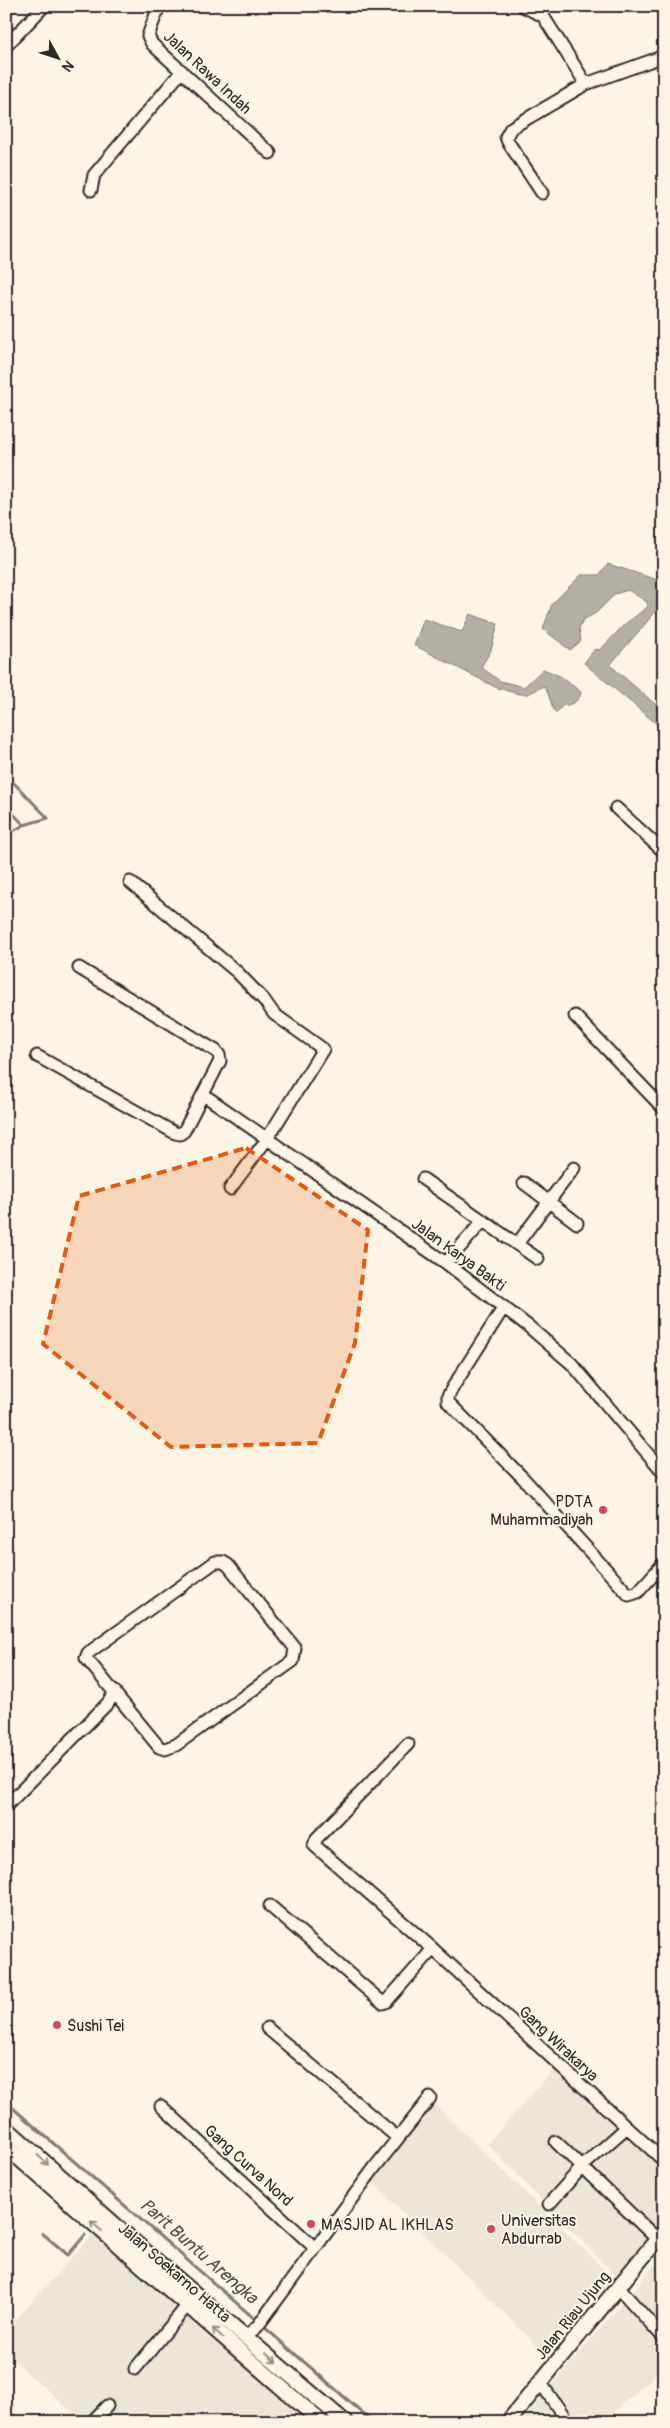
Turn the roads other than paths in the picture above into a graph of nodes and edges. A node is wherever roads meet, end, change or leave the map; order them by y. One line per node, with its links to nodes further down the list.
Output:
1 (44, 6): 4 (street)
2 (159, 6): 6 (street, Jalan Rawa Indah)
3 (523, 6): 7 (street)
4 (6, 46)
5 (664, 56): 7 (street)
6 (182, 71): 8 (street, Jalan Rawa Indah); 9 (street)
7 (586, 84): 10 (street)
8 (270, 153)
9 (91, 190)
10 (542, 193)
11 (664, 762): 12 (street)
12 (664, 773)
13 (616, 808): 14 (street)
14 (664, 852)
15 (130, 882): 21 (street)
16 (79, 968): 19 (street)
17 (575, 1016): 20 (street)
18 (37, 1056): 19 (street)
19 (204, 1095): 21 (street, Jalan Karya Bakti)
20 (664, 1108)
21 (267, 1139): 25 (street); 31 (street, Jalan Karya Bakti)
22 (574, 1168): 26 (street)
23 (423, 1179): 27 (street)
24 (524, 1183): 26 (street)
25 (230, 1189)
26 (549, 1201): 28 (street); 29 (street)
27 (483, 1221): 29 (street); 31 (street)
28 (577, 1223)
29 (517, 1244): 30 (street)
30 (538, 1259)
31 (446, 1263): 32 (street, Jalan Karya Bakti)
32 (504, 1307): 33 (street, Jalan Karya Bakti); 34 (street)
33 (664, 1473)
34 (664, 1563)
35 (115, 1692): 35 (street); 37 (street)
36 (408, 1744): 39 (street, Gang Wirakarya)
37 (6, 1806)
38 (270, 1906): 39 (street)
39 (433, 1949): 43 (street, Gang Wirakarya)
40 (267, 2028): 45 (street)
41 (430, 2098): 45 (street)
42 (161, 2106): 52 (street, Gang Curva Nord)
43 (627, 2127): 48 (street, Gang Wirakarya); 49 (street)
44 (6, 2128): 55 (main road, Jalan Soekarno Hatta, one-way to 55)
45 (398, 2138): 52 (street)
46 (556, 2142): 49 (street)
47 (6, 2148): 54 (main road, Jalan Soekarno Hatta, one-way to 47)
48 (664, 2161)
49 (583, 2166): 50 (street); 51 (street)
50 (549, 2204)
51 (661, 2235): 53 (main road, Jalan Riau Ujung)
52 (315, 2248): 55 (street)
53 (618, 2287): 56 (street); 58 (main road, Jalan Riau Ujung)
54 (187, 2306): 57 (street); 63 (main road, Jalan Soekarno Hatta, one-way to 54)
55 (251, 2332): 64 (main road, Jalan Soekarno Hatta, one-way to 64)
56 (664, 2338)
57 (135, 2369)
58 (540, 2382): 65 (main road, Jalan Riau Ujung); 66 (street)
59 (107, 2406): 62 (street)
60 (6, 2417): 61 (street)
61 (11, 2422)
62 (92, 2422)
63 (322, 2422)
64 (345, 2422)
65 (508, 2422)
66 (568, 2422)

